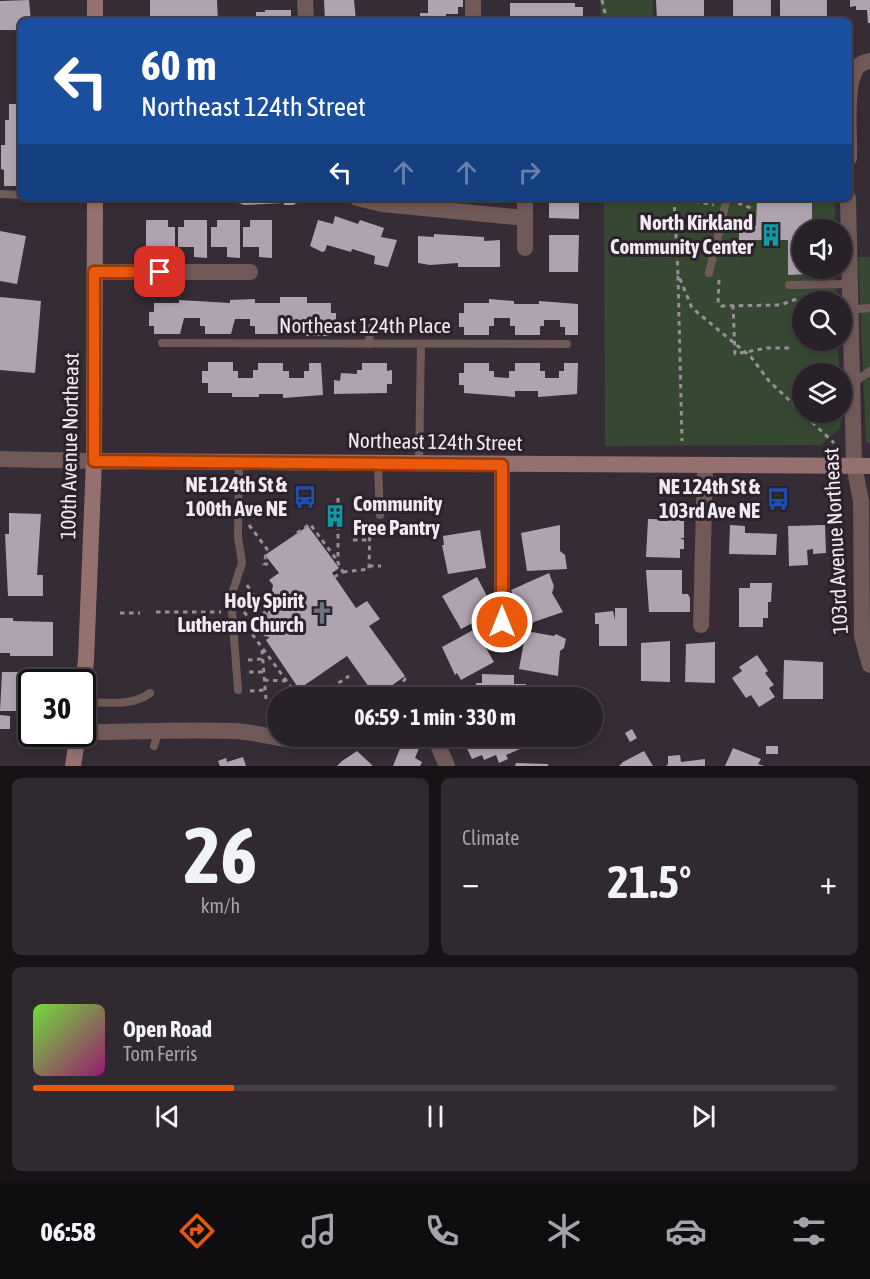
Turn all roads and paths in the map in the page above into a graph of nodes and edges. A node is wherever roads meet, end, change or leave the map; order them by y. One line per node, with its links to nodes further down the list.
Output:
1 (95, 0): 5 (main road)
2 (305, 0): 6 (street)
3 (473, 0): 7 (street)
4 (602, 0): 8 (path)
5 (95, 18)
6 (306, 18)
7 (473, 18)
8 (606, 18)
9 (860, 62): 10 (street)
10 (852, 81)
11 (0, 194): 12 (lane)
12 (18, 195)
13 (95, 201): 23 (main road, 100th Avenue Northeast)
14 (370, 201): 21 (street)
15 (525, 201): 21 (street)
16 (676, 201): 27 (path)
17 (692, 201): 20 (path)
18 (726, 201): 25 (lane)
19 (848, 201): 28 (street, 103rd Avenue Northeast)
20 (714, 205)
21 (525, 218): 22 (street)
22 (525, 248)
23 (94, 272): 24 (street); 48 (main road, 100th Avenue Northeast)
24 (250, 272)
25 (709, 273)
26 (719, 273): 32 (path)
27 (678, 274): 37 (path); 45 (path)
28 (848, 284): 29 (lane); 30 (street, 103rd Avenue Northeast)
29 (789, 285)
30 (848, 291)
31 (792, 300): 32 (path)
32 (733, 305): 37 (path)
33 (870, 308): 34 (lane)
34 (852, 310)
35 (370, 328): 38 (lane)
36 (162, 343): 38 (lane, Northeast 124th Place)
37 (735, 343): 42 (path); 42 (path)
38 (369, 345): 39 (lane, Northeast 124th Place)
39 (421, 345): 40 (lane, Northeast 124th Place); 51 (lane)
40 (567, 345)
41 (790, 348): 42 (path)
42 (746, 353): 46 (path)
43 (870, 371): 44 (lane)
44 (852, 384): 53 (street, 103rd Avenue Northeast)
45 (682, 441)
46 (834, 443)
47 (0, 459): 48 (street, Northeast 124th Street)
48 (94, 461): 49 (main road, Northeast 124th Street); 80 (main road, 100th Avenue Northeast)
49 (239, 463): 50 (main road, Northeast 124th Street); 90 (lane)
50 (378, 463): 51 (main road, Northeast 124th Street); 56 (lane)
51 (419, 464): 52 (main road, Northeast 124th Street)
52 (502, 465): 54 (main road, Northeast 124th Street); 75 (street)
53 (862, 465): 54 (main road, Northeast 124th Street); 68 (street, 103rd Avenue Northeast)
54 (705, 466): 74 (street)
55 (338, 496): 62 (path)
56 (380, 515)
57 (353, 523): 61 (path)
58 (248, 525): 63 (path)
59 (297, 533): 62 (path)
60 (353, 540): 61 (path)
61 (370, 540): 64 (path)
62 (338, 562): 66 (path)
63 (269, 564)
64 (369, 566): 65 (path); 66 (path)
65 (381, 566)
66 (343, 572): 67 (path)
67 (334, 577)
68 (866, 607): 79 (street, 103rd Avenue Northeast)
69 (242, 611): 69 (path); 76 (path)
70 (156, 612): 71 (path)
71 (223, 612)
72 (120, 613): 73 (path)
73 (140, 613)
74 (701, 625)
75 (502, 643)
76 (262, 648): 77 (path); 86 (path)
77 (263, 659): 78 (path); 82 (path)
78 (246, 660)
79 (870, 666)
80 (85, 669)
81 (248, 672): 82 (path)
82 (264, 672): 85 (path)
83 (349, 676): 88 (path)
84 (407, 676): 89 (path)
85 (264, 680): 86 (path); 91 (path)
86 (286, 681): 87 (path)
87 (291, 687)
88 (332, 687)
89 (398, 687)
90 (237, 690)
91 (265, 690): 92 (path); 94 (path)
92 (248, 691)
93 (150, 693): 95 (lane)
94 (266, 699)
95 (96, 702)
96 (96, 736): 97 (street)
97 (267, 737)
98 (77, 747): 100 (main road)
99 (439, 747): 101 (street)
100 (73, 766)
101 (447, 766)

